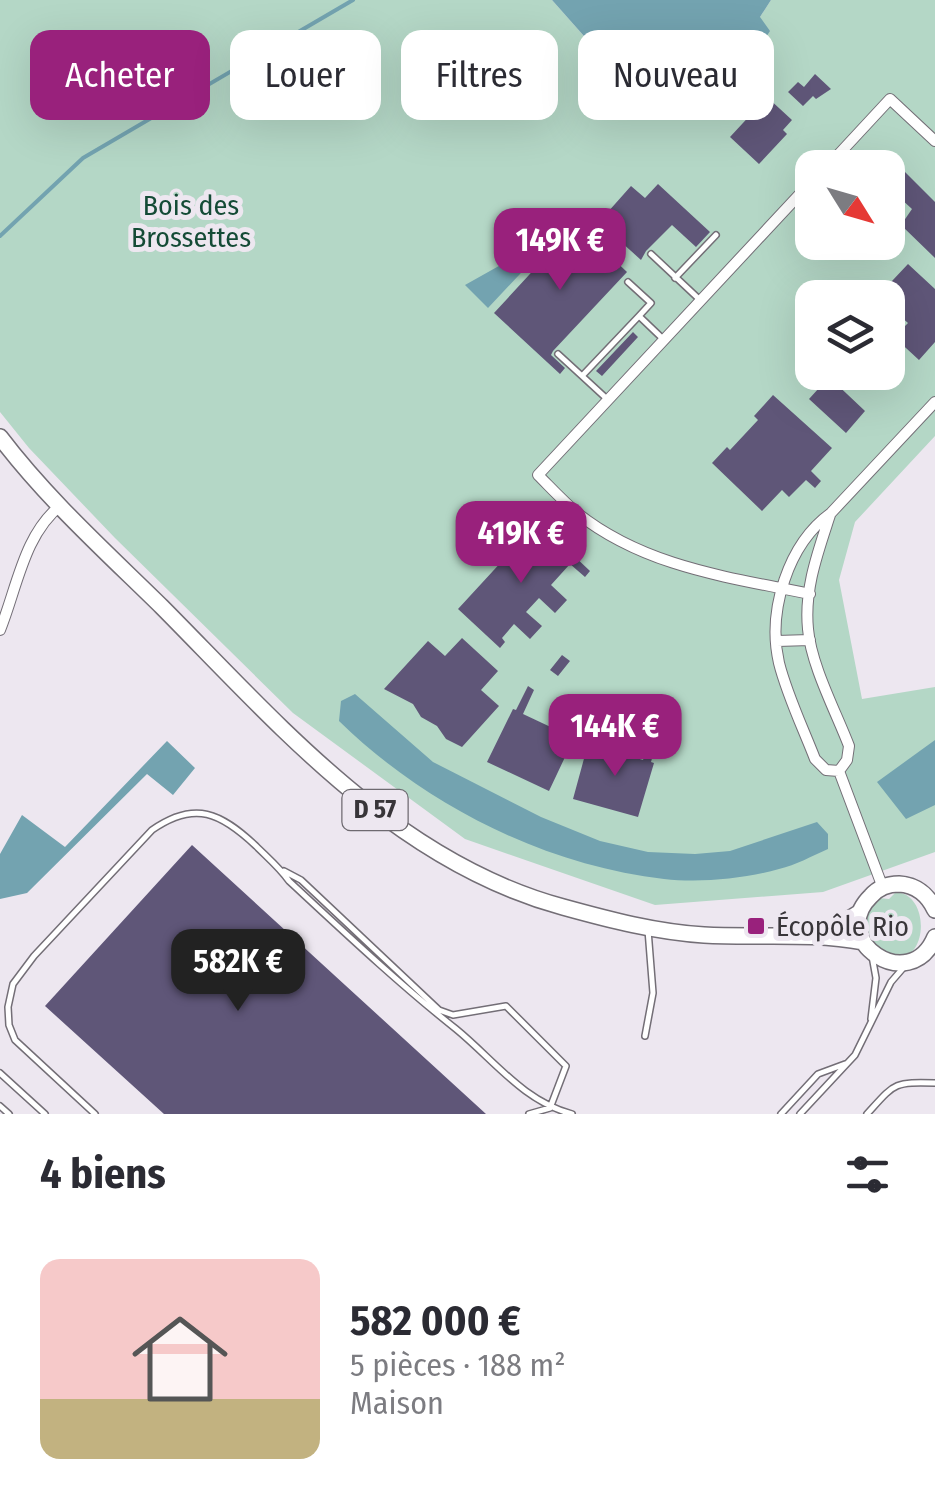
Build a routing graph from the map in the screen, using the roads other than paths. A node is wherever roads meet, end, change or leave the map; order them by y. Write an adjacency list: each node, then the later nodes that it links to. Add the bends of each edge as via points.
1 (935, 141): 2 (street, via 890,99)
2 (843, 150)
3 (795, 200): 8 (street)
4 (716, 235): 6 (lane)
5 (651, 254): 6 (lane)
6 (675, 278): 8 (lane)
7 (628, 282): 9 (lane, via 651,302)
8 (701, 301): 10 (street)
9 (638, 316): 10 (lane); 12 (lane)
10 (664, 340): 13 (street)
11 (558, 354): 12 (lane)
12 (582, 376): 13 (lane)
13 (608, 400): 18 (street, via 538,475 578,514 632,547 680,567)
14 (935, 402): 17 (street)
15 (0, 437): 16 (main road, D 57)
16 (61, 505): 20 (street, via 32,540); 28 (main road, D 57, via 367,805 490,879 557,906)
17 (831, 513): 18 (street, via 800,546); 19 (street)
18 (778, 587): 19 (street); 22 (street)
19 (810, 594): 21 (street)
20 (0, 630)
21 (810, 640): 22 (street); 23 (street, via 849,746)
22 (777, 641): 23 (street, via 815,760)
23 (838, 771): 25 (street)
24 (281, 870): 39 (lane, via 428,1009); 39 (lane, via 300,880 438,1010 452,1015 506,1006 566,1066); 42 (lane, via 232,824 201,813 173,816 152,830 24,969 8,1006 15,1040)
25 (883, 888): 26 (main road, via 902,884); 27 (main road)
26 (932, 901)
27 (860, 912): 29 (main road, D 57, via 830,928); 31 (main road)
28 (648, 928): 29 (main road, D 57); 34 (lane, via 653,993)
29 (784, 937): 31 (main road, D 57)
30 (935, 937): 32 (main road)
31 (867, 948): 32 (main road, via 896,964); 33 (lane, via 876,978)
32 (910, 962): 33 (lane, via 891,982)
33 (871, 1026): 35 (lane)
34 (646, 1036)
35 (848, 1063): 45 (lane, via 818,1074); 46 (lane)
36 (0, 1073): 41 (lane)
37 (935, 1082): 47 (lane, via 901,1082)
38 (0, 1106): 40 (lane)
39 (550, 1108): 43 (lane); 44 (lane)
40 (10, 1114)
41 (45, 1114)
42 (95, 1114)
43 (530, 1114)
44 (572, 1114)
45 (780, 1114)
46 (800, 1114)
47 (867, 1114)

